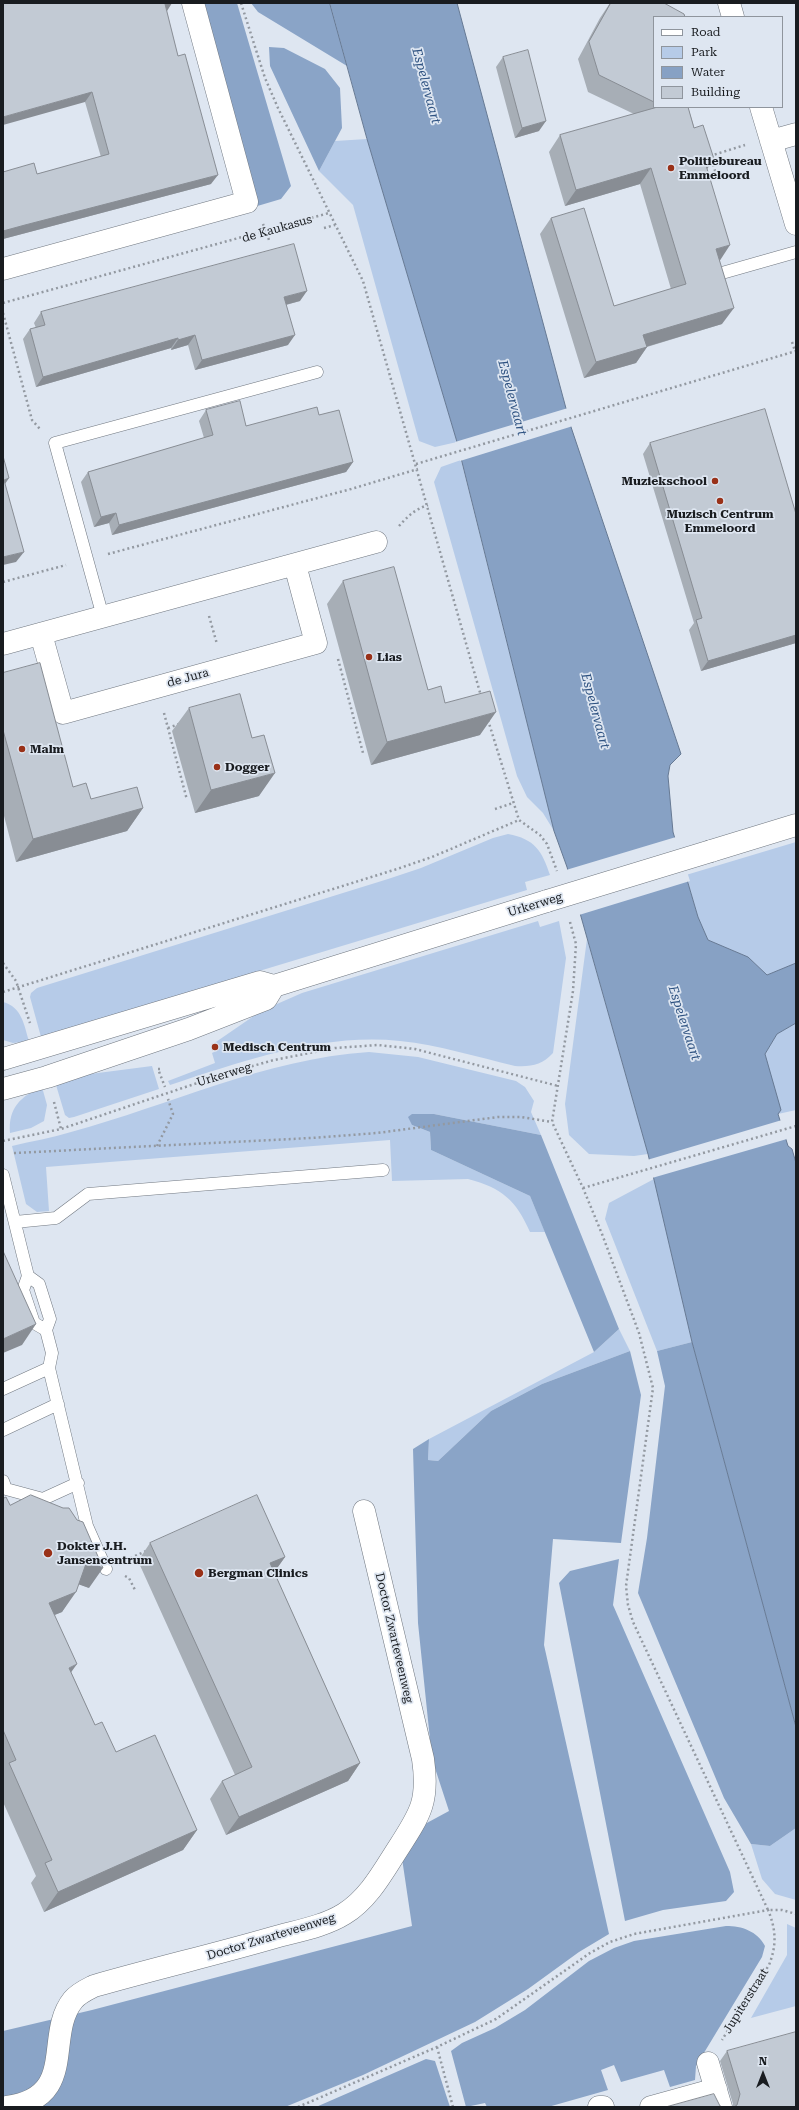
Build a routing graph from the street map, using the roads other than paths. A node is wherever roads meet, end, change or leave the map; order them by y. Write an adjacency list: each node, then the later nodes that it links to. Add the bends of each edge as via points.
1 (193, 3): 9 (street, via 247,202)
2 (729, 3): 3 (street)
3 (733, 16)
4 (761, 108): 6 (street)
5 (796, 134): 6 (street)
6 (761, 142): 7 (street)
7 (796, 224)
8 (796, 252): 10 (lane)
9 (3, 269)
10 (722, 273)
11 (317, 372): 14 (lane, via 55,443)
12 (376, 542): 13 (street)
13 (295, 565): 14 (street); 15 (street, de Jura, via 316,643 63,714)
14 (103, 617): 15 (street)
15 (41, 634): 16 (street)
16 (3, 644)
17 (796, 825): 18 (street, Urkerweg, bridge)
18 (274, 986): 19 (street, Urkerweg, via 260,982); 20 (street, via 266,999 188,1029 47,1078)
19 (3, 1059)
20 (3, 1089)
21 (383, 1170): 24 (lane, via 88,1194 56,1218)
22 (3, 1175): 23 (lane)
23 (7, 1207): 24 (lane)
24 (15, 1222): 25 (lane)
25 (28, 1276): 26 (lane, via 39,1284 50,1319); 26 (lane, via 23,1290 34,1323)
26 (46, 1330): 27 (lane, via 52,1353)
27 (49, 1368): 28 (lane); 29 (lane)
28 (3, 1389)
29 (58, 1404): 30 (lane); 32 (lane)
30 (3, 1430)
31 (3, 1482): 32 (lane, via 6,1489 43,1499)
32 (78, 1483): 34 (lane, via 87,1526)
33 (364, 1510): 37 (street, Doctor Zwarteveenweg, via 423,1759 425,1795 413,1825 376,1883 345,1914 267,1940 94,1986 78,1995 70,2004 64,2019 56,2066 47,2087 32,2100)
34 (106, 1569)
35 (708, 2063): 36 (street)
36 (718, 2098): 40 (street)
37 (7, 2107)
38 (599, 2107): 39 (street)
39 (603, 2107)
40 (651, 2107)

